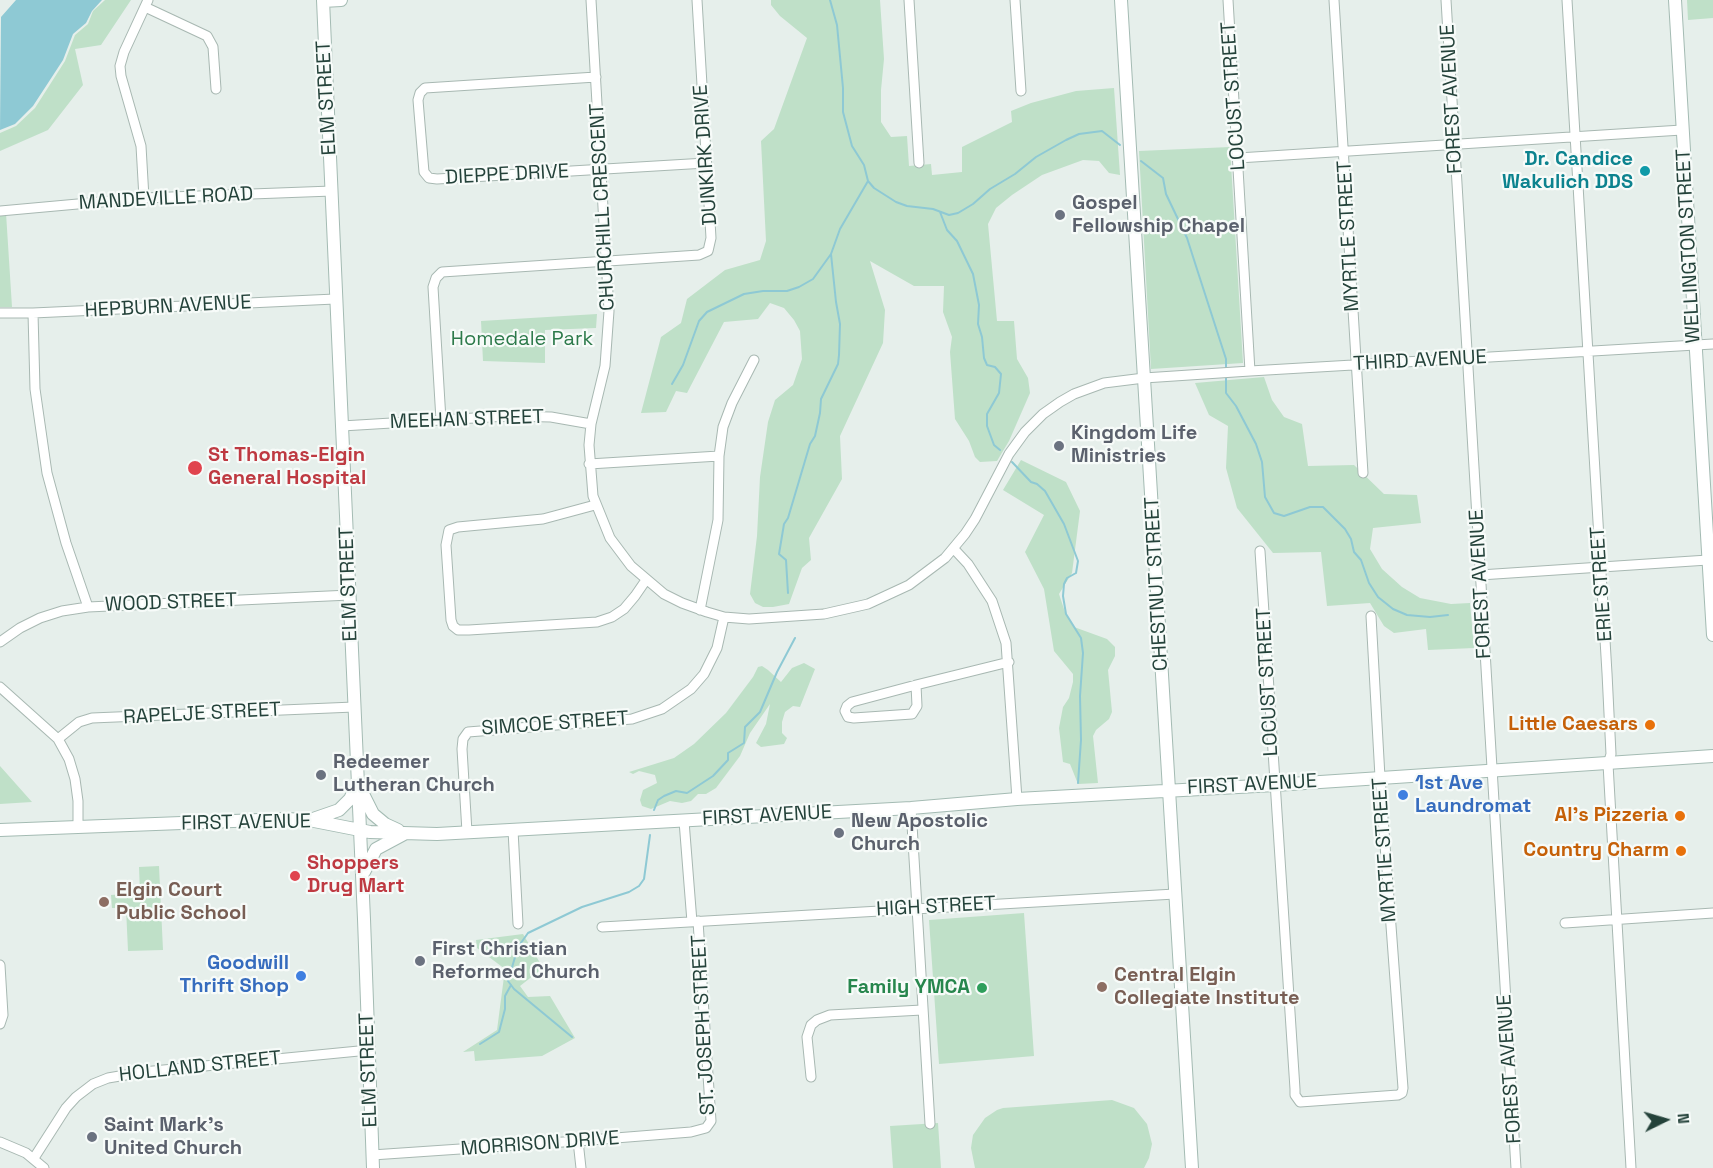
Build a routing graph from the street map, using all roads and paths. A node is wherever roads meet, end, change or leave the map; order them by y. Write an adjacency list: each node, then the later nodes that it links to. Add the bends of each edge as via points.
1 (341, 0): 12 (main road)
2 (591, 0): 14 (street, CHURCHILL CRESCENT)
3 (697, 0): 22 (street, DUNKIRK DRIVE)
4 (909, 0): 23 (street)
5 (1015, 0): 16 (street)
6 (1121, 0): 39 (main road, CHESTNUT STREET)
7 (1228, 0): 21 (street, LOCUST STREET)
8 (1334, 0): 20 (street, MYRTLE STREET)
9 (1446, 0): 19 (street, FOREST AVENUE)
10 (1567, 0): 18 (street, ERIE STREET)
11 (1675, 0): 17 (main road, WELLINGTON STREET)
12 (323, 1): 25 (main road, ELM STREET)
13 (147, 4): 15 (street, via 207,36 213,47); 26 (street, via 120,63 141,146)
14 (596, 77): 24 (street, CHURCHILL CRESCENT); 24 (street, DIEPPE DRIVE, via 429,87 420,92 418,103 423,168 432,179)
15 (216, 89)
16 (1021, 91)
17 (1682, 130): 18 (street); 33 (main road, WELLINGTON STREET)
18 (1575, 136): 19 (street); 34 (street, ERIE STREET)
19 (1455, 144): 20 (street); 35 (street, FOREST AVENUE)
20 (1343, 150): 21 (street); 37 (street, MYRTLE STREET)
21 (1238, 158): 38 (street, LOCUST STREET)
22 (706, 163): 24 (street, DIEPPE DRIVE); 28 (street, DUNKIRK DRIVE, via 711,238 708,251 699,255)
23 (919, 163)
24 (601, 169): 28 (street, CHURCHILL CRESCENT)
25 (332, 191): 26 (street, MANDEVILLE ROAD); 29 (main road, ELM STREET)
26 (144, 198): 27 (street, MANDEVILLE ROAD)
27 (0, 211)
28 (606, 261): 40 (street, DUNKIRK DRIVE, via 448,270 438,275 433,287); 41 (street, CHURCHILL CRESCENT, via 607,347)
29 (335, 299): 31 (street, HEPBURN AVENUE); 42 (main road, ELM STREET)
30 (0, 313): 31 (street, HEPBURN AVENUE)
31 (33, 313): 54 (street, via 35,389 45,464 63,535)
32 (1713, 344): 33 (street, THIRD AVENUE)
33 (1695, 345): 34 (street, THIRD AVENUE); 49 (main road, WELLINGTON STREET)
34 (1588, 351): 35 (street, THIRD AVENUE); 50 (street, ERIE STREET)
35 (1467, 358): 37 (street, THIRD AVENUE); 51 (street, FOREST AVENUE)
36 (754, 360): 43 (street, via 727,415)
37 (1356, 365): 38 (street, THIRD AVENUE); 45 (street, MYRTLE STREET)
38 (1250, 371): 39 (street, THIRD AVENUE)
39 (1144, 378): 47 (street, CHURCHILL CRESCENT, via 1089,388 1043,414 1016,442 975,519); 71 (main road, CHESTNUT STREET)
40 (441, 420): 41 (street, MEEHAN STREET, via 541,416); 42 (street, MEEHAN STREET)
41 (591, 424): 44 (street, CHURCHILL CRESCENT)
42 (342, 426): 53 (main road, ELM STREET)
43 (719, 456): 44 (street); 55 (street, via 718,520)
44 (589, 464): 46 (street, CHURCHILL CRESCENT)
45 (1363, 473)
46 (596, 505): 52 (street, CHURCHILL CRESCENT, via 617,549); 52 (street, via 543,519 449,530 446,545 453,626 469,630 597,622 624,609)
47 (954, 549): 57 (street, CHURCHILL CRESCENT, via 909,585 860,607 824,614); 60 (street, via 992,601)
48 (1260, 551): 70 (street, LOCUST STREET)
49 (1708, 560): 50 (street); 58 (main road, WELLINGTON STREET)
50 (1601, 566): 51 (street); 66 (street, ERIE STREET, via 1611,754)
51 (1480, 575): 67 (street, FOREST AVENUE)
52 (646, 580): 55 (street, CHURCHILL CRESCENT)
53 (350, 595): 54 (street, WOOD STREET); 63 (main road, ELM STREET)
54 (88, 607): 59 (street, WOOD STREET, via 40,618)
55 (700, 610): 57 (street, CHURCHILL CRESCENT)
56 (1371, 616): 68 (street, MYRTIE STREET)
57 (724, 617): 80 (street, SIMCOE STREET, via 717,648 704,674 691,689 662,709 632,719 468,732 462,749)
58 (1713, 635)
59 (0, 642)
60 (1009, 662): 61 (street); 72 (street)
61 (916, 685): 61 (street, via 852,702 845,711 854,718 912,714 917,706)
62 (0, 687): 64 (street)
63 (354, 706): 64 (street, RAPELJE STREET, via 92,718 69,728); 69 (main road, ELM STREET)
64 (58, 739): 76 (street, via 75,779)
65 (1713, 756): 66 (main road, FIRST AVENUE)
66 (1608, 764): 67 (main road, FIRST AVENUE); 86 (street, ERIE STREET)
67 (1492, 771): 68 (main road, FIRST AVENUE); 107 (street, FOREST AVENUE)
68 (1380, 777): 70 (main road, FIRST AVENUE); 96 (street, MYRTIE STREET, via 1402,1093)
69 (357, 781): 74 (main road, via 351,798 339,810); 78 (main road, ELM STREET); 81 (main road, via 374,815)
70 (1275, 785): 71 (main road, FIRST AVENUE); 96 (street, LOCUST STREET)
71 (1169, 790): 72 (main road, FIRST AVENUE); 83 (main road, CHESTNUT STREET)
72 (1017, 799): 73 (main road, FIRST AVENUE)
73 (910, 808): 75 (main road, FIRST AVENUE); 84 (street)
74 (309, 820): 76 (main road, FIRST AVENUE); 78 (main road, FIRST AVENUE)
75 (684, 821): 79 (main road, FIRST AVENUE); 87 (street, ST. JOSEPH STREET)
76 (78, 826): 77 (main road, FIRST AVENUE)
77 (0, 830)
78 (360, 830): 81 (main road, FIRST AVENUE); 82 (main road, ELM STREET)
79 (513, 830): 80 (main road, FIRST AVENUE); 89 (street)
80 (467, 832): 81 (main road, FIRST AVENUE)
81 (405, 833): 82 (main road, via 375,850)
82 (362, 879): 94 (main road, ELM STREET)
83 (1175, 894): 84 (street, HIGH STREET); 106 (main road, CHESTNUT STREET)
84 (917, 908): 87 (street, HIGH STREET); 92 (street)
85 (1713, 913): 86 (street)
86 (1617, 919): 88 (street); 108 (street, ERIE STREET)
87 (695, 922): 90 (street, HIGH STREET); 98 (street, ST. JOSEPH STREET, via 711,1121)
88 (1565, 923)
89 (518, 924)
90 (602, 927)
91 (0, 965): 93 (street)
92 (922, 1010): 95 (street, via 817,1020 807,1037); 97 (street)
93 (0, 1024)
94 (369, 1050): 101 (main road, ELM STREET); 102 (street, HOLLAND STREET, via 108,1078 76,1097)
95 (811, 1077)
96 (1298, 1100)
97 (930, 1124)
98 (706, 1128): 99 (street, MORRISON DRIVE)
99 (578, 1141): 101 (street, MORRISON DRIVE); 105 (street)
100 (0, 1142): 102 (street)
101 (372, 1155): 104 (main road, ELM STREET)
102 (34, 1158): 103 (street)
103 (44, 1168)
104 (372, 1168)
105 (581, 1168)
106 (1191, 1168)
107 (1516, 1168)
108 (1631, 1168)

